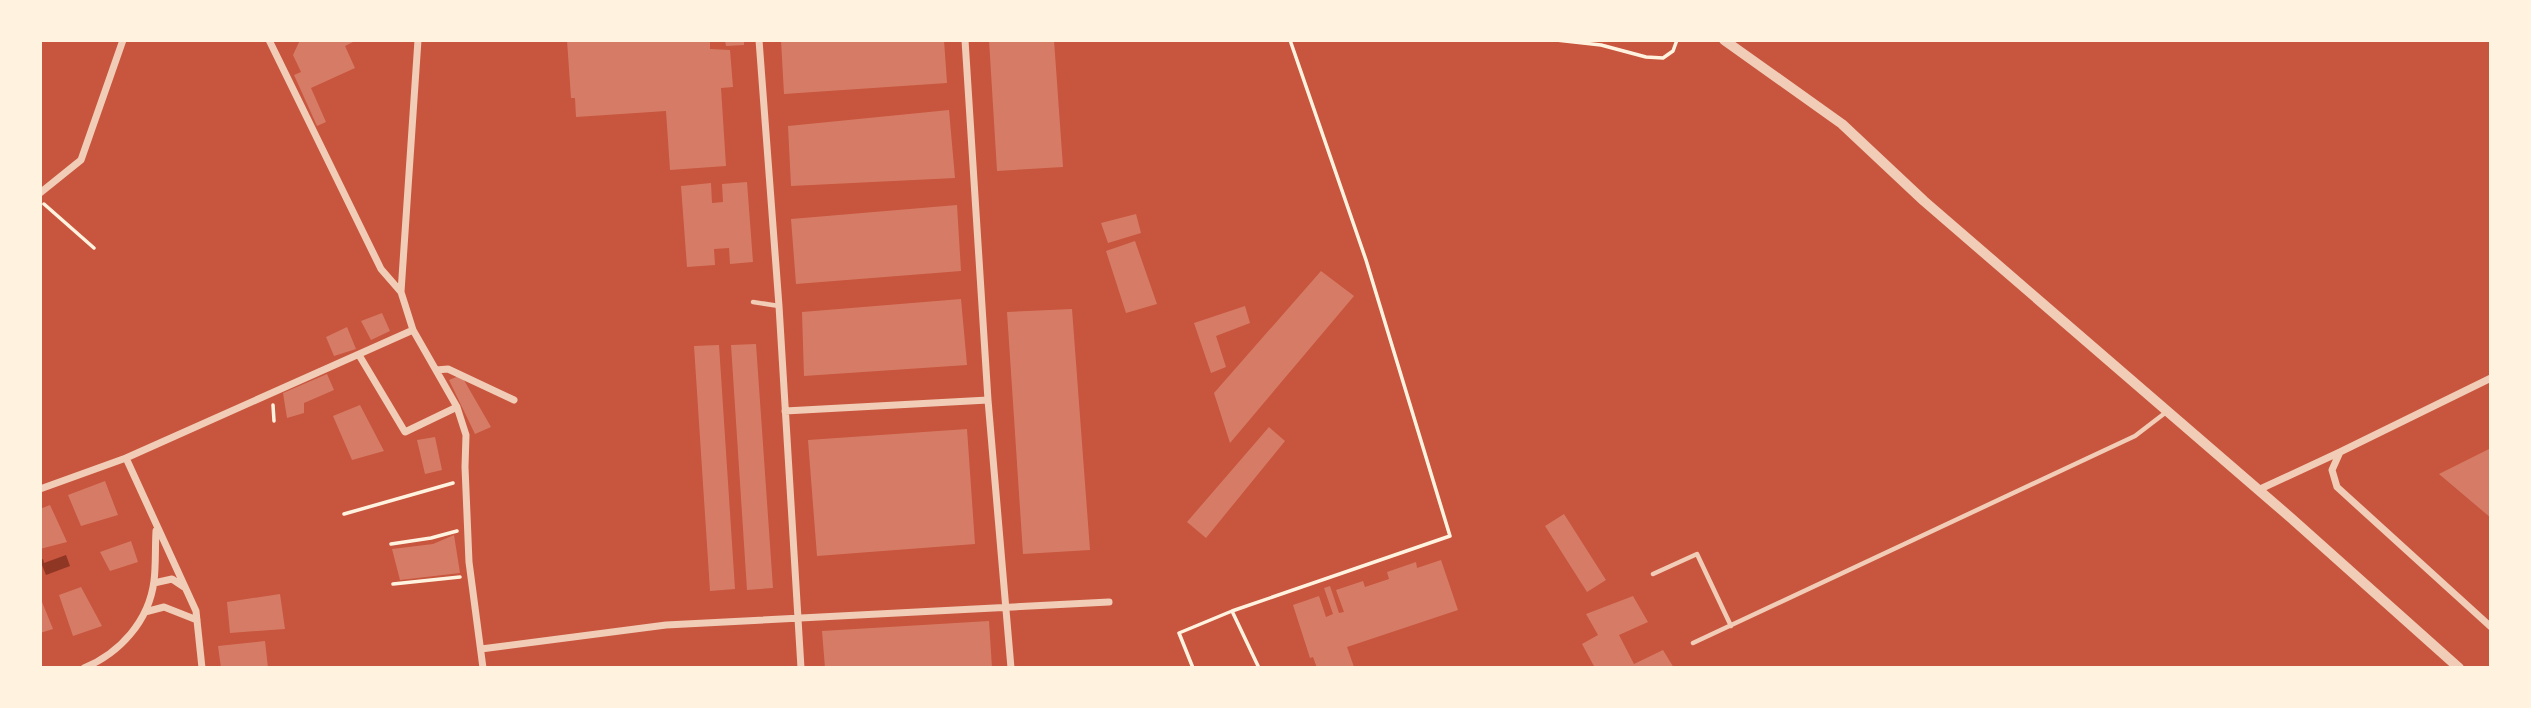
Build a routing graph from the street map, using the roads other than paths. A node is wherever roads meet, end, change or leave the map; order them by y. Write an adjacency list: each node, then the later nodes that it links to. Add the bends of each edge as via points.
1 (123, 40): 7 (street, via 81,160)
2 (269, 40): 8 (street, via 381,269)
3 (418, 40): 8 (street)
4 (759, 40): 10 (street)
5 (965, 40): 16 (street)
6 (1724, 40): 19 (street, via 1842,124)
7 (40, 193)
8 (401, 292): 11 (street)
9 (753, 302): 10 (lane)
10 (779, 306): 18 (street)
11 (413, 330): 12 (street); 13 (street)
12 (359, 355): 17 (street, via 405,432); 21 (street)
13 (436, 370): 15 (street, via 448,369); 17 (street)
14 (2491, 378): 20 (street)
15 (514, 400)
16 (988, 400): 18 (street); 29 (street)
17 (457, 407): 36 (street, via 466,435 467,528)
18 (785, 411): 31 (street)
19 (2166, 412): 23 (street); 33 (lane, via 2135,436)
20 (2340, 452): 23 (street); 34 (street, via 2332,470 2337,486)
21 (126, 458): 22 (street); 24 (street)
22 (40, 489)
23 (2258, 490): 42 (street)
24 (156, 527): 26 (street); 27 (street)
25 (1653, 574): 33 (lane, via 1697,554)
26 (154, 583): 27 (street, via 172,579); 30 (street)
27 (185, 587): 32 (street)
28 (1109, 602): 29 (street)
29 (1007, 607): 31 (street); 41 (street)
30 (145, 612): 32 (street, via 164,607); 37 (street, via 119,648)
31 (798, 618): 36 (street, via 666,625); 40 (street)
32 (197, 620): 38 (street)
33 (1731, 626): 35 (lane)
34 (2491, 627)
35 (1693, 643)
36 (481, 649): 39 (street)
37 (84, 668)
38 (202, 668)
39 (483, 668)
40 (801, 668)
41 (1011, 668)
42 (2459, 668)

